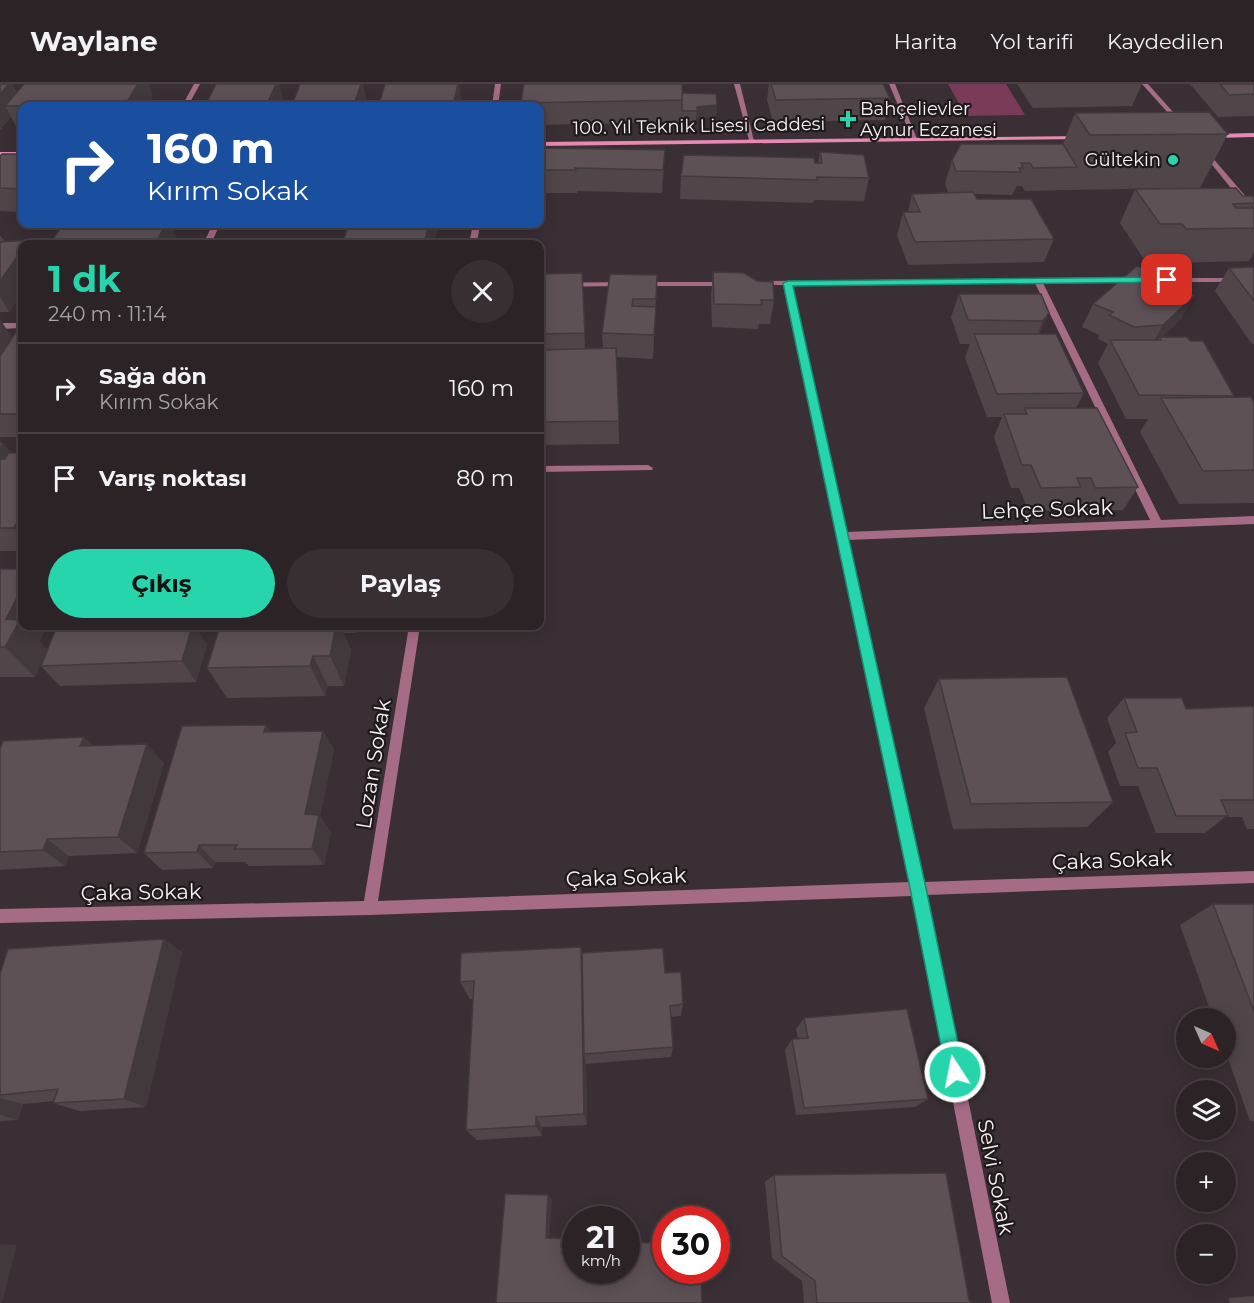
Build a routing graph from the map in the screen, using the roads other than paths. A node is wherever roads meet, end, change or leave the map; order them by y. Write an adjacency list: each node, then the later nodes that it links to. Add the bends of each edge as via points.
1 (197, 84): 6 (street)
2 (498, 84): 7 (street)
3 (737, 84): 13 (street)
4 (892, 84): 12 (street)
5 (1145, 84): 8 (street)
6 (187, 102)
7 (496, 102)
8 (1187, 131)
9 (1254, 135): 10 (main road)
10 (1202, 136)
11 (1088, 137): 12 (main road, 100. Yıl Teknik Lisesi Caddesi)
12 (915, 138): 13 (main road, 100. Yıl Teknik Lisesi Caddesi)
13 (752, 140): 14 (main road, 100. Yıl Teknik Lisesi Caddesi)
14 (544, 144)
15 (1198, 145): 18 (street)
16 (0, 154): 17 (main road)
17 (18, 154)
18 (1254, 211)
19 (1254, 279): 20 (street)
20 (1038, 281): 21 (street); 30 (street)
21 (788, 283): 23 (street); 31 (street, Selvi Sokak)
22 (740, 284): 24 (street)
23 (752, 284)
24 (544, 285)
25 (0, 326): 26 (street)
26 (18, 326)
27 (648, 468): 28 (street)
28 (544, 469)
29 (1254, 520): 30 (street, Lehçe Sokak)
30 (1158, 525): 31 (street, Lehçe Sokak)
31 (842, 536): 34 (street, Selvi Sokak)
32 (413, 630): 35 (street, Lozan Sokak)
33 (1254, 877): 34 (street, Çaka Sokak)
34 (918, 888): 35 (street, Çaka Sokak); 37 (street, Selvi Sokak)
35 (370, 908): 36 (street, Çaka Sokak)
36 (0, 916)
37 (1001, 1303)

